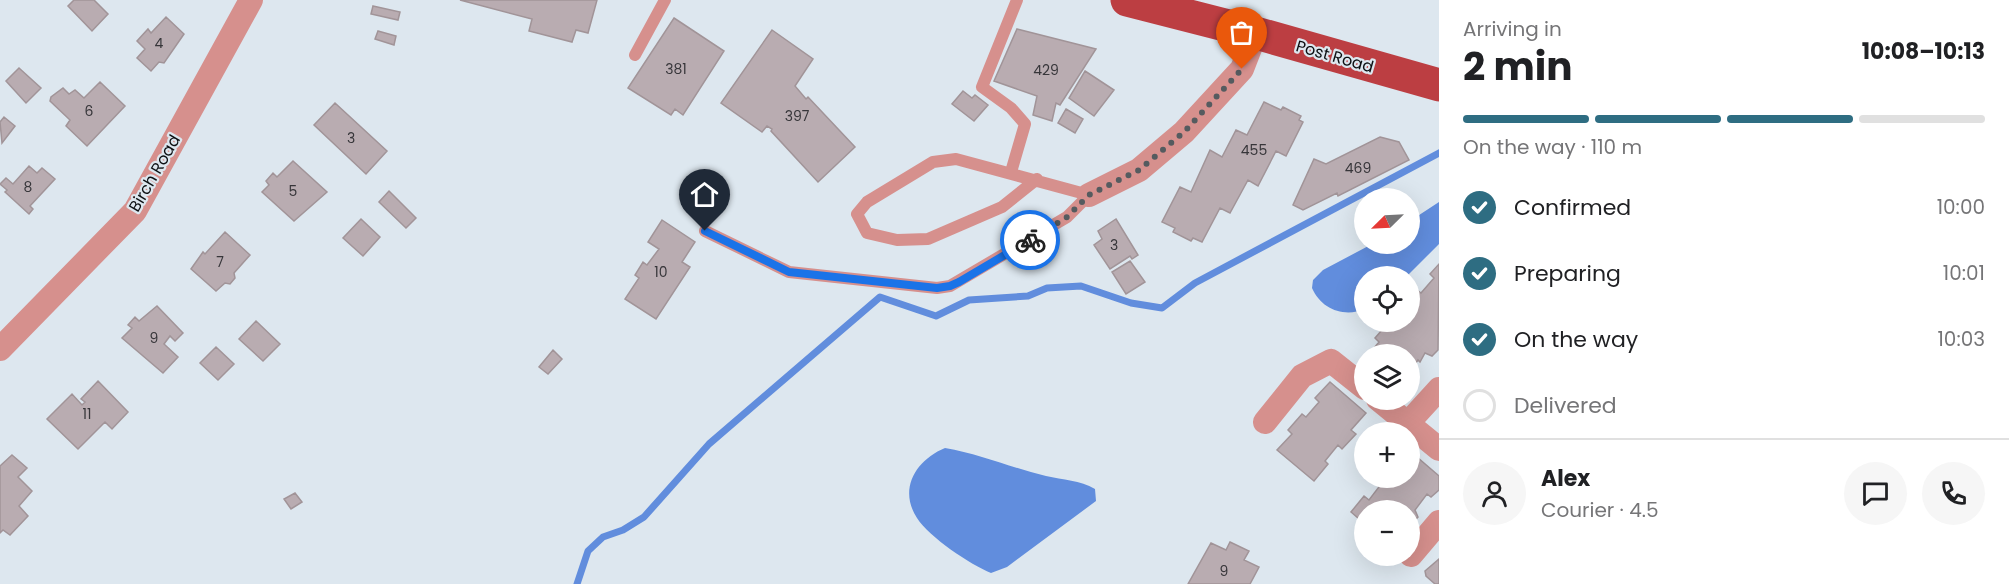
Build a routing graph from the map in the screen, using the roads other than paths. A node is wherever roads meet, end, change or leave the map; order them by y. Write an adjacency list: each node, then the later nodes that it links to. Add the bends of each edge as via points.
1 (251, 0): 13 (street, Birch Road, via 135,211)
2 (665, 0): 7 (lane)
3 (1017, 0): 9 (lane, via 982,87 1025,124)
4 (1127, 0): 5 (main road, Post Road)
5 (1168, 5): 6 (main road, Post Road)
6 (1256, 33): 8 (main road, Post Road); 11 (street, via 1242,69 1184,132 1139,170)
7 (635, 55)
8 (1439, 85)
9 (1011, 172): 10 (lane); 10 (lane, via 956,159 933,162 867,202 857,214 867,233 897,240 928,239 1002,207)
10 (1037, 179): 11 (lane)
11 (1089, 195): 12 (lane, via 1067,217 950,286 937,288 789,272)
12 (705, 231)
13 (0, 349)
14 (1354, 379): 17 (street, via 1331,361 1302,376)
15 (1439, 389): 19 (street)
16 (1392, 410): 18 (street)
17 (1265, 422)
18 (1407, 422)
19 (1409, 422)
20 (1420, 433): 21 (street)
21 (1439, 449)
22 (1439, 522): 23 (street)
23 (1420, 544)

